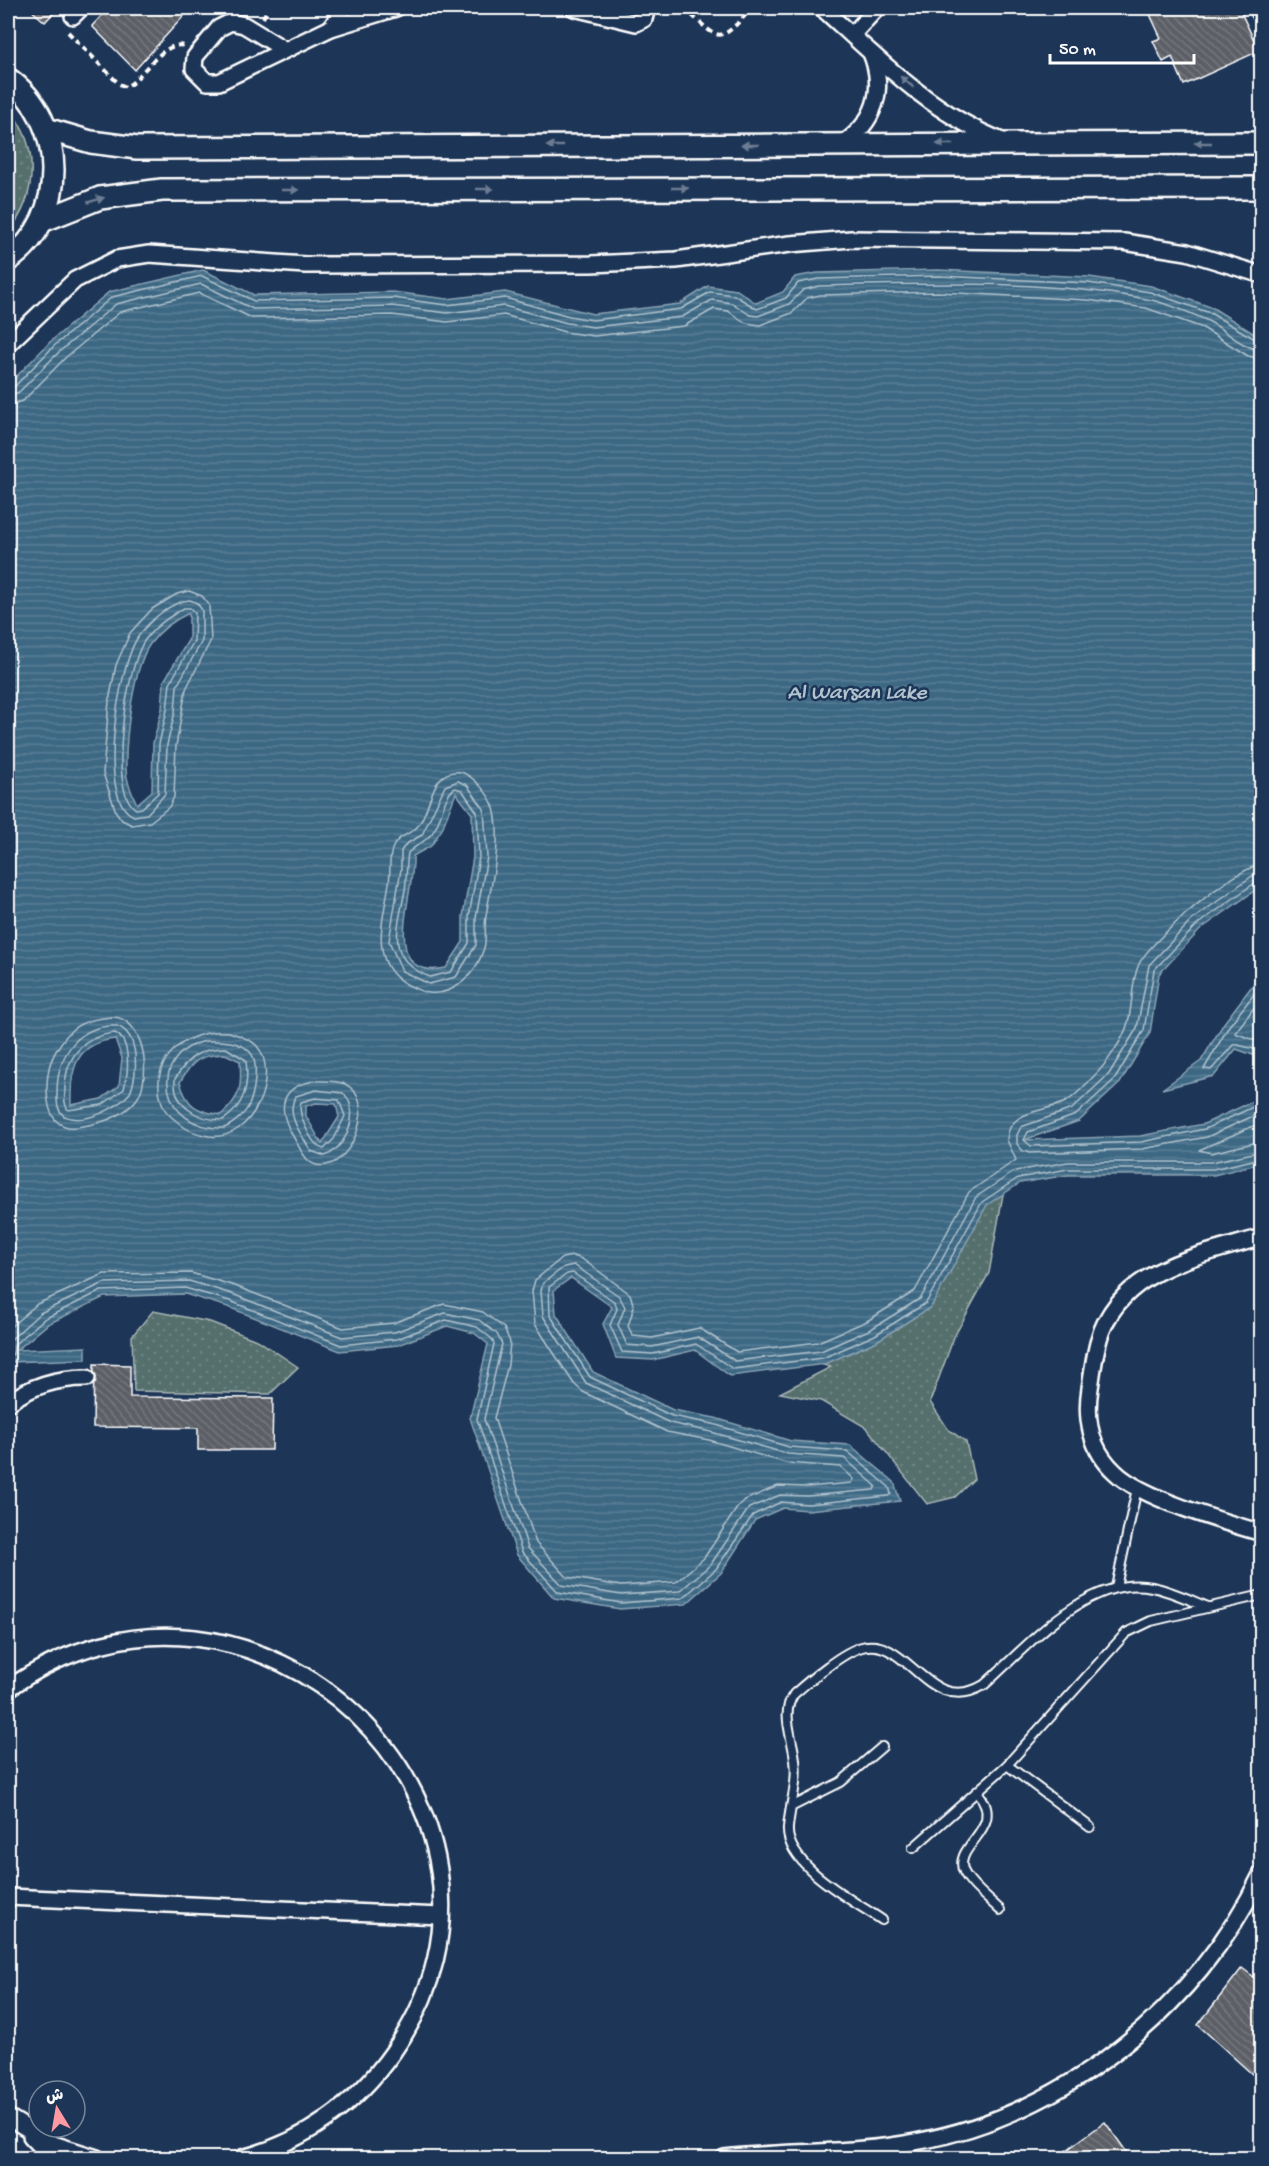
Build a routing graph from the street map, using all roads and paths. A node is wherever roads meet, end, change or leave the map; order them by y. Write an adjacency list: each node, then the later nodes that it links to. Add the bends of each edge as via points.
1 (343, 8): 10 (street)
2 (396, 8): 10 (street)
3 (574, 8): 4 (street, via 631,23 644,19)
4 (647, 8)
5 (684, 8): 6 (path, via 713,34 721,36 729,33)
6 (752, 8)
7 (822, 8): 11 (street)
8 (877, 8): 11 (street)
9 (77, 12): 14 (path, via 66,25 67,32 122,86 129,86 173,45 182,45)
10 (331, 28): 12 (street)
11 (852, 35): 13 (street)
12 (285, 50): 14 (street, via 231,22 219,28); 14 (street, via 213,83 197,75)
13 (871, 52): 18 (street, one-way to 13, via 948,114); 19 (street, via 878,78 875,105 862,128)
14 (195, 57)
15 (8, 79): 16 (street, via 27,96)
16 (46, 129): 19 (street, one-way to 16, via 137,148 91,142); 21 (street, via 53,175)
17 (1262, 143): 18 (street, one-way to 18)
18 (1011, 144): 19 (street, one-way to 19)
19 (841, 145)
20 (1262, 188): 21 (street, one-way to 20, via 100,198 162,190)
21 (42, 221): 22 (street)
22 (8, 260)
23 (1262, 274): 24 (street, via 1187,252 1124,242 851,239 676,260 591,264 305,265 149,254 117,259 81,275)
24 (8, 344)
25 (1262, 1237): 28 (street, via 1159,1270 1131,1289 1102,1330 1089,1400 1090,1426 1106,1462)
26 (87, 1378): 27 (street, via 51,1381)
27 (8, 1403)
28 (1137, 1488): 29 (street); 30 (lane)
29 (1262, 1533)
30 (1116, 1587): 32 (lane, via 1150,1587); 37 (lane, via 1078,1604 984,1685 969,1692 952,1693 937,1687 885,1649 868,1646 852,1650 789,1700 786,1714 796,1764)
31 (1262, 1595): 32 (lane)
32 (1208, 1607): 35 (lane, via 1151,1621 1126,1633)
33 (8, 1689): 43 (street, via 77,1653 145,1638 225,1642 285,1663 344,1703 394,1760 416,1799 430,1836)
34 (882, 1747): 37 (lane, via 842,1782)
35 (1007, 1765): 36 (lane); 38 (lane)
36 (977, 1792): 39 (lane); 42 (lane, via 985,1802 987,1815 963,1867)
37 (793, 1806): 44 (lane, via 789,1839 799,1860)
38 (1090, 1827)
39 (913, 1848)
40 (1262, 1873): 52 (street, via 1216,1950 1172,2003 1090,2069 1033,2103 975,2127 914,2142)
41 (8, 1897): 43 (street)
42 (1000, 1910)
43 (441, 1916): 47 (street, via 429,1982 400,2043 350,2101)
44 (882, 1920)
45 (8, 2117): 46 (street)
46 (26, 2130): 48 (street); 49 (street, via 53,2144)
47 (303, 2134): 50 (street); 51 (street)
48 (52, 2158)
49 (97, 2158)
50 (242, 2158)
51 (278, 2158)
52 (724, 2158)

